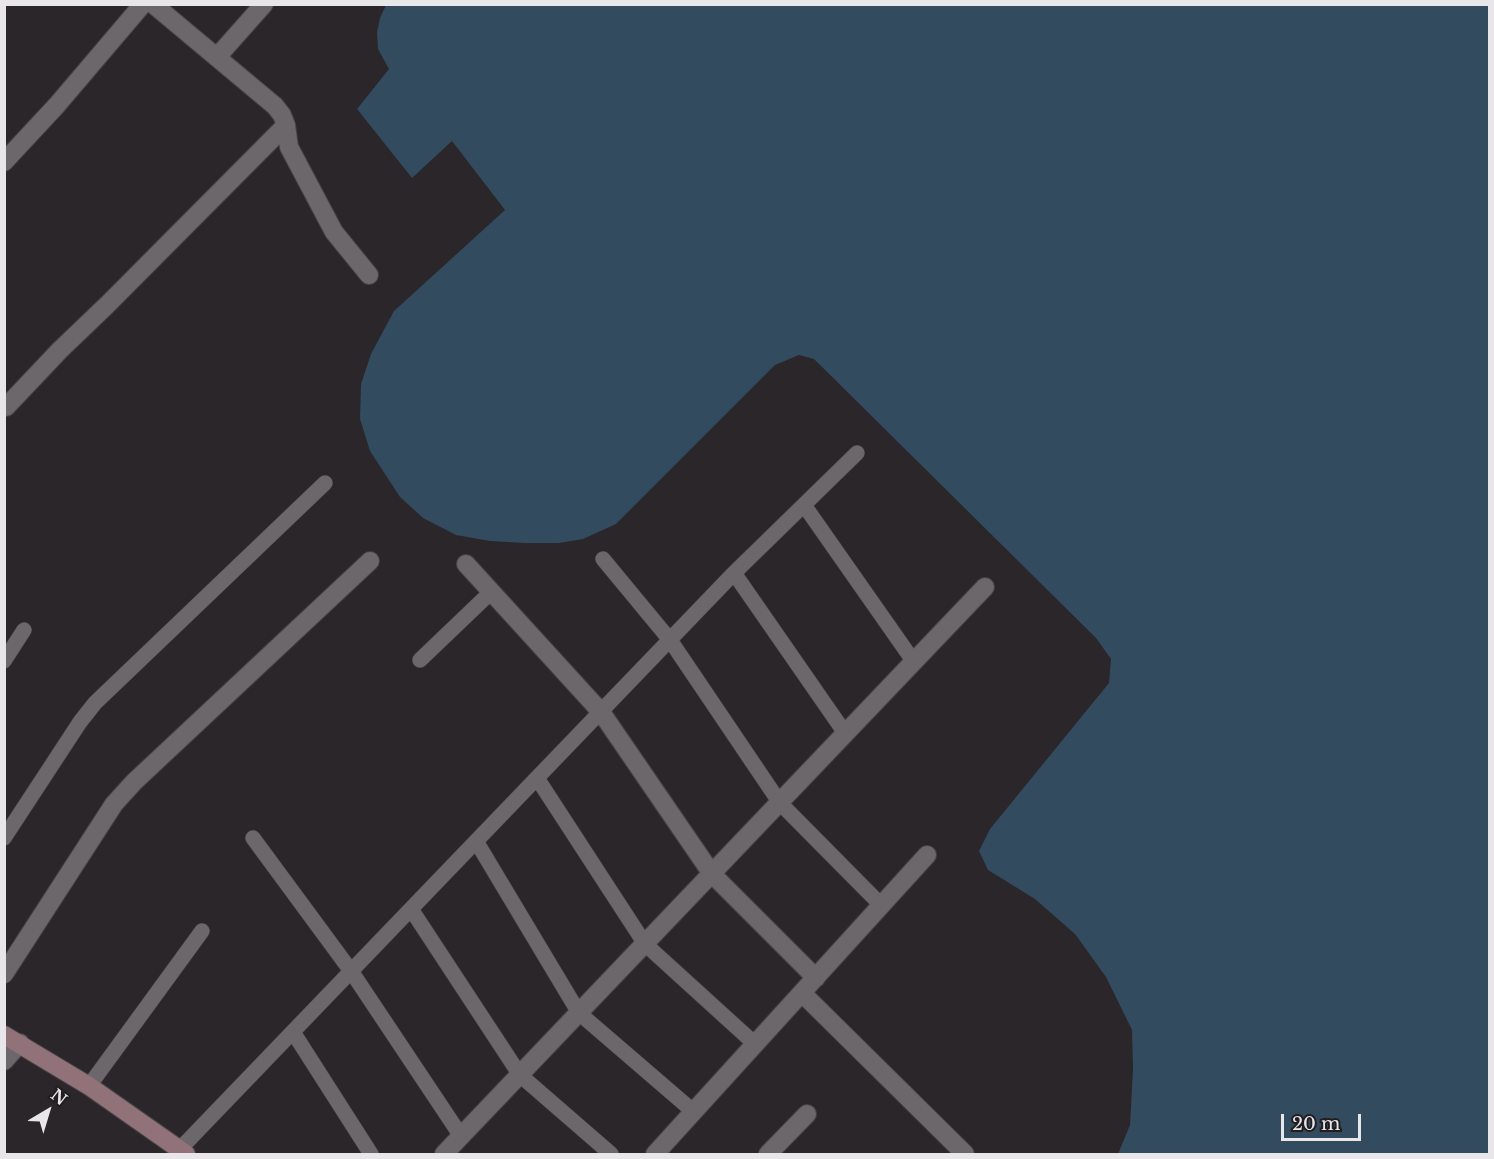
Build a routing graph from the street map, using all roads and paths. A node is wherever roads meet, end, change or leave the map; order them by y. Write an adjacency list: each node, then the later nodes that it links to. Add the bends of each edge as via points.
1 (143, 4): 6 (street)
2 (153, 4): 4 (street)
3 (264, 4): 4 (street)
4 (217, 57): 5 (street, via 275,106)
5 (286, 125): 7 (street, via 289,147 334,232); 8 (street)
6 (4, 162)
7 (369, 275)
8 (6, 407)
9 (857, 453): 11 (lane)
10 (325, 483): 27 (lane, via 95,703)
11 (804, 505): 15 (lane); 22 (lane)
12 (603, 559): 19 (lane)
13 (370, 561): 37 (street, via 114,804)
14 (465, 564): 17 (street)
15 (734, 573): 19 (lane); 24 (lane)
16 (985, 587): 22 (street)
17 (490, 593): 20 (lane); 23 (street)
18 (24, 630): 21 (lane)
19 (670, 640): 23 (lane); 26 (lane)
20 (420, 660)
21 (4, 661)
22 (914, 662): 24 (street)
23 (601, 712): 25 (lane); 31 (street)
24 (846, 733): 26 (street)
25 (537, 778): 29 (lane); 35 (lane)
26 (780, 803): 31 (street); 32 (lane)
27 (4, 838)
28 (253, 838): 36 (lane)
29 (476, 842): 33 (lane); 40 (lane)
30 (927, 855): 32 (street)
31 (712, 874): 35 (street); 38 (street)
32 (881, 905): 38 (street)
33 (411, 909): 36 (lane); 45 (lane)
34 (202, 931): 46 (lane)
35 (645, 944): 40 (street); 43 (lane)
36 (351, 971): 41 (lane); 49 (lane)
37 (4, 974)
38 (816, 978): 39 (street)
39 (802, 993): 43 (street); 56 (street)
40 (579, 1013): 45 (street); 47 (lane)
41 (293, 1032): 50 (lane); 51 (lane)
42 (12, 1039): 44 (street); 46 (street)
43 (755, 1044): 47 (street)
44 (4, 1061)
45 (520, 1075): 49 (street); 53 (lane)
46 (89, 1086): 50 (street)
47 (694, 1112): 54 (street)
48 (807, 1114): 55 (street)
49 (461, 1136): 52 (street)
50 (180, 1153)
51 (371, 1155)
52 (444, 1155)
53 (611, 1155)
54 (655, 1155)
55 (768, 1155)
56 (965, 1155)

